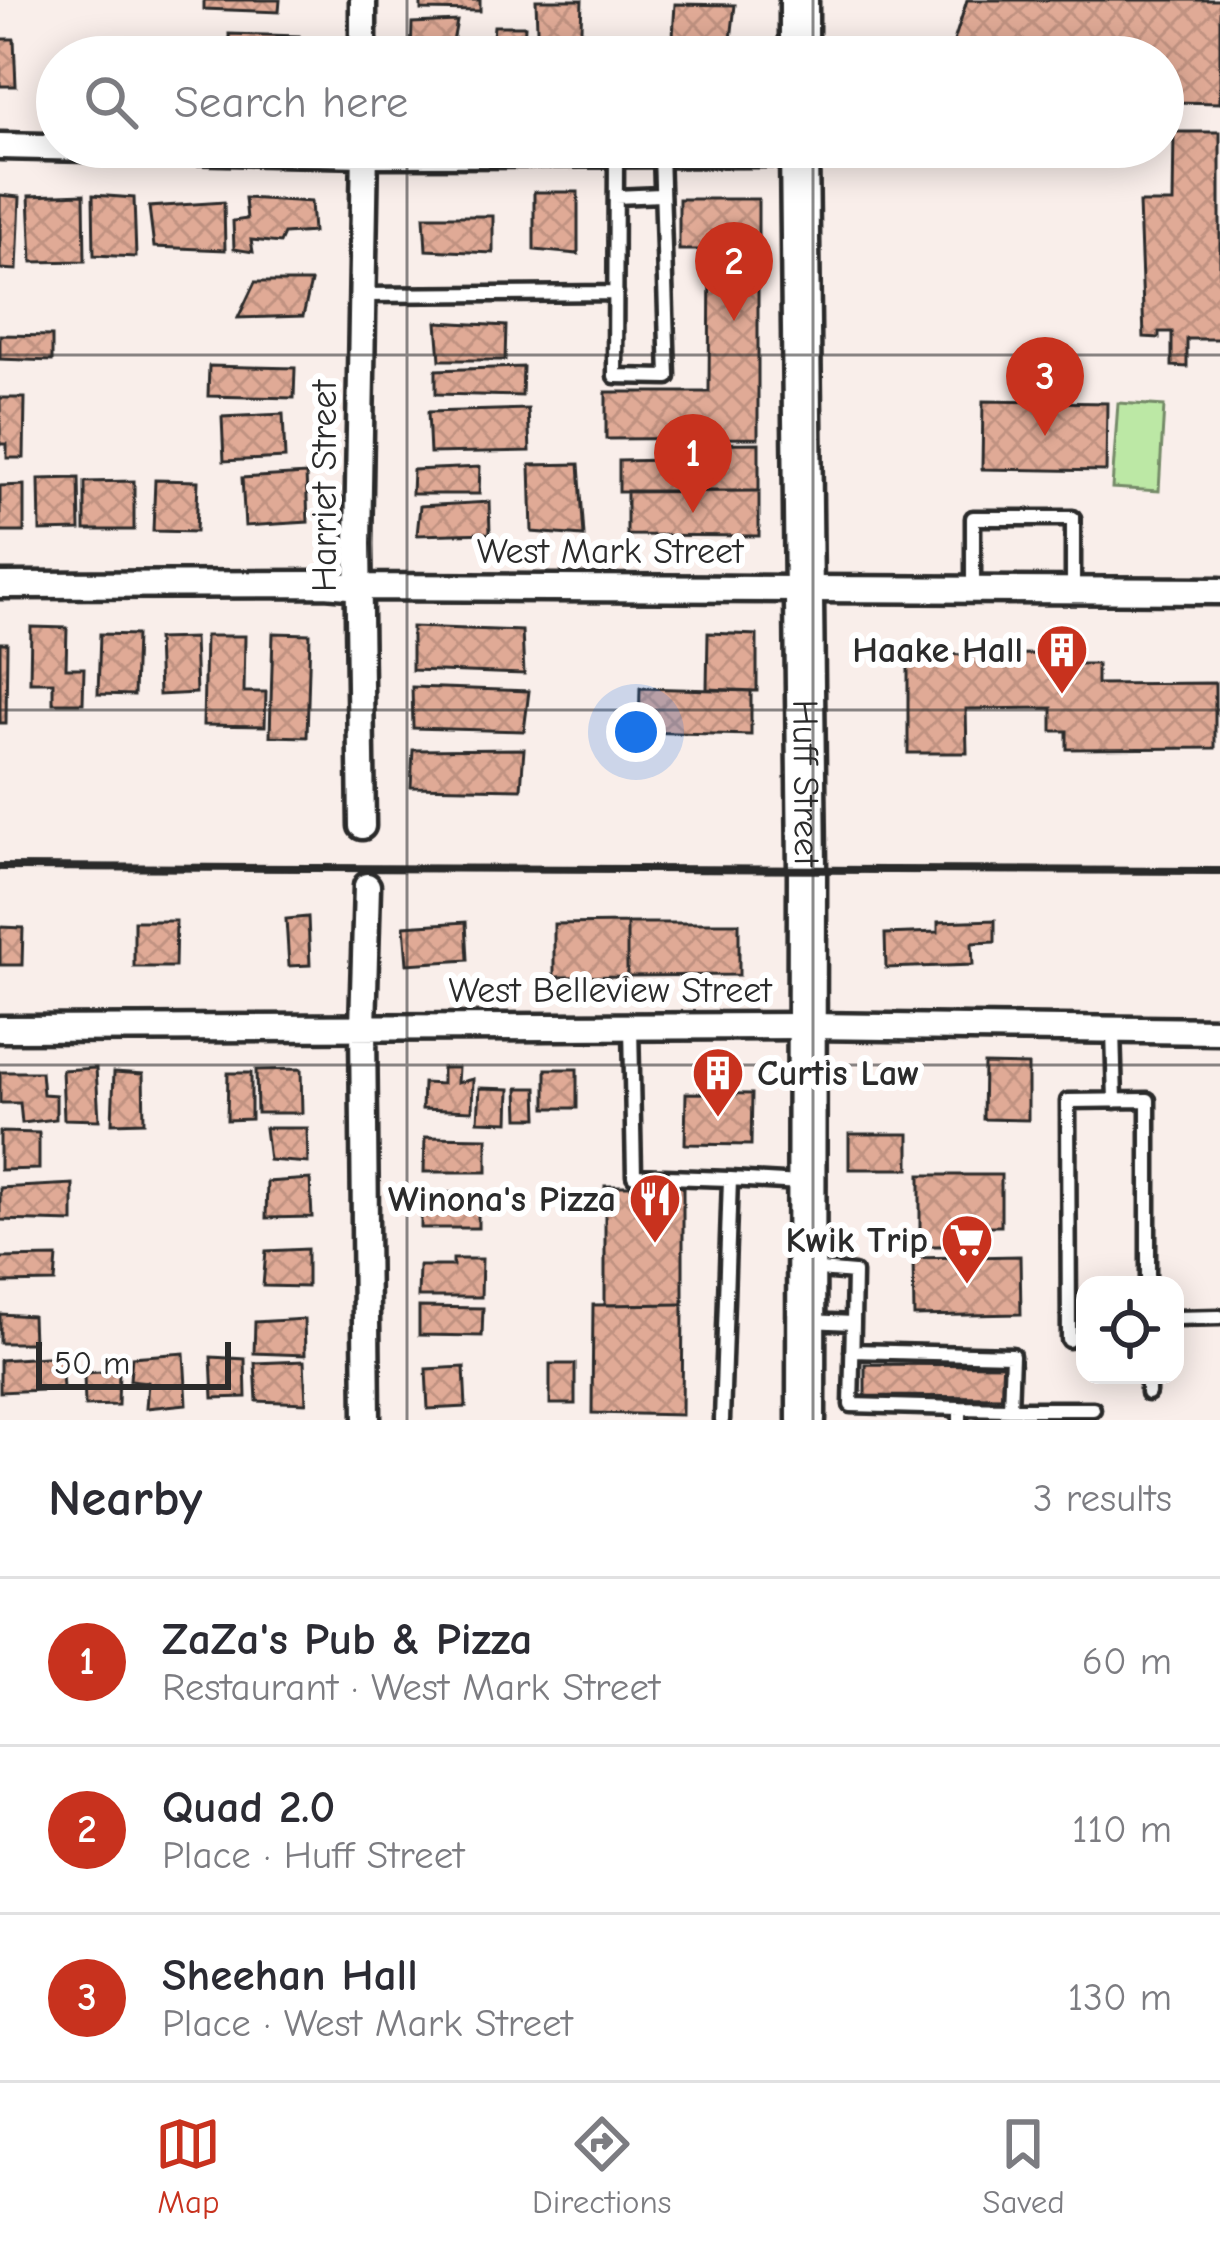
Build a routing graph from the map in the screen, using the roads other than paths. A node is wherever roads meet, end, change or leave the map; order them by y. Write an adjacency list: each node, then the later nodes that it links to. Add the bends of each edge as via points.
1 (363, 0): 3 (street)
2 (800, 0): 4 (main road)
3 (363, 36)
4 (799, 36)
5 (0, 146): 6 (street)
6 (36, 146)
7 (365, 168): 14 (street, Harriet Street)
8 (616, 168): 12 (lane)
9 (661, 168): 11 (lane)
10 (799, 168): 17 (main road, Huff Street)
11 (661, 195): 12 (lane); 13 (lane, via 668,377 615,376)
12 (616, 197): 13 (lane)
13 (616, 293): 14 (lane)
14 (362, 295): 16 (street, Harriet Street)
15 (0, 585): 16 (street, West Mark Street)
16 (360, 586): 17 (street, West Mark Street); 21 (street, Harriet Street)
17 (803, 587): 18 (street, West Mark Street); 24 (main road, Huff Street)
18 (973, 589): 19 (street, West Mark Street); 19 (lane, via 973,518 1072,518)
19 (1072, 590): 20 (street, West Mark Street)
20 (1220, 591)
21 (362, 826)
22 (367, 886): 25 (street)
23 (631, 1026): 24 (street, West Belleview Street); 25 (street, West Belleview Street); 30 (lane, via 634,1176)
24 (807, 1026): 27 (street, West Belleview Street); 31 (main road, Huff Street)
25 (362, 1027): 26 (street, West Belleview Street); 45 (street)
26 (0, 1029)
27 (1113, 1030): 28 (street, West Belleview Street); 29 (lane)
28 (1220, 1031)
29 (1114, 1101): 33 (lane, via 1148,1100); 38 (lane, via 1068,1101)
30 (730, 1180): 31 (lane); 46 (lane)
31 (806, 1184): 32 (main road, Huff Street)
32 (806, 1268): 36 (main road, Huff Street); 37 (lane, via 854,1273)
33 (1148, 1276)
34 (1220, 1317): 35 (lane)
35 (1184, 1318)
36 (806, 1321): 37 (lane); 47 (main road, Huff Street)
37 (854, 1323): 39 (lane)
38 (1069, 1340)
39 (852, 1351): 42 (lane, via 851,1405); 43 (lane, via 928,1359 1012,1354)
40 (1148, 1384): 41 (lane)
41 (1148, 1393)
42 (964, 1408): 43 (lane)
43 (1010, 1409): 44 (lane)
44 (1093, 1409)
45 (367, 1420)
46 (722, 1420)
47 (806, 1420)

